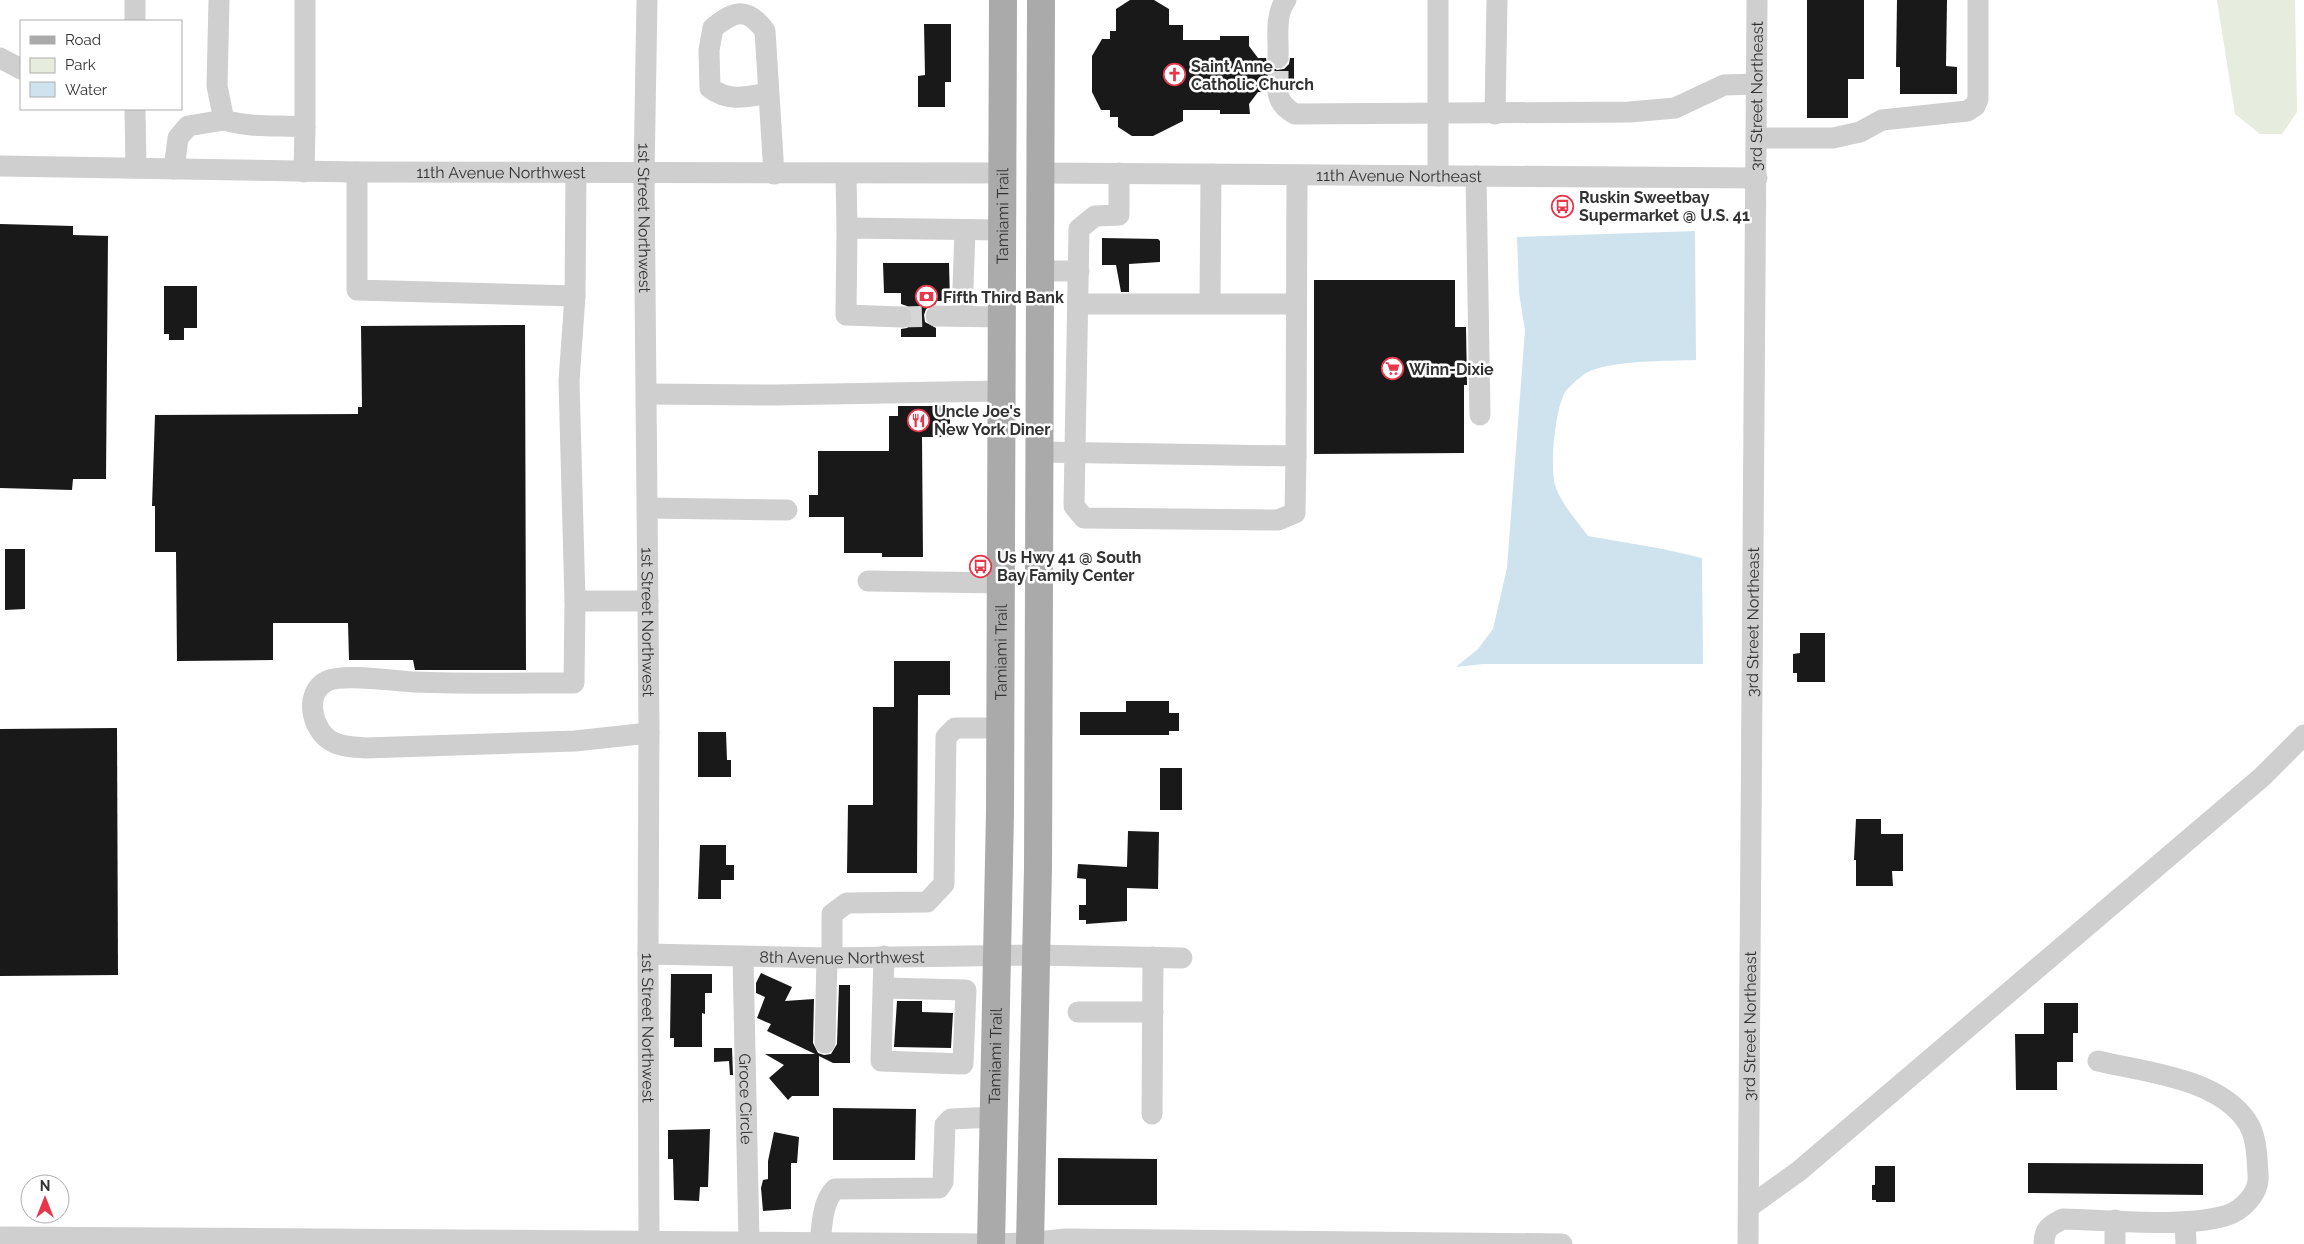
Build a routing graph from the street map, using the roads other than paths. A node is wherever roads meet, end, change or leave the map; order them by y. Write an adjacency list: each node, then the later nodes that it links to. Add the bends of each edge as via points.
1 (135, 0): 12 (street)
2 (219, 0): 23 (street, via 217,86)
3 (305, 0): 24 (street)
4 (647, 0): 35 (street, 1st Street Northwest)
5 (1002, 0): 16 (main road, Tamiami Trail)
6 (1041, 0): 32 (main road)
7 (1286, 0): 14 (street, via 1280,10)
8 (1438, 0): 22 (street)
9 (1497, 0): 21 (street)
10 (1757, 0): 17 (street, 3rd Street Northeast)
11 (1978, 0): 25 (street, via 1978,99 1975,106 1966,111 1882,120 1860,132 1833,138)
12 (135, 20)
13 (0, 58): 15 (street)
14 (1278, 58)
15 (20, 68)
16 (1003, 75): 31 (main road, Tamiami Trail); 32 (main road, via 1019,100 1021,148 1032,168)
17 (1757, 84): 21 (street, via 1724,85 1675,108); 25 (street, 3rd Street Northeast)
18 (1278, 92): 22 (street, via 1286,109 1295,114)
19 (768, 93): 36 (street)
20 (135, 110): 27 (street)
21 (1496, 114): 22 (street)
22 (1438, 115): 40 (street)
23 (224, 120): 24 (street, via 242,125); 28 (street, via 188,126 178,138)
24 (305, 127): 29 (street)
25 (1756, 138): 42 (street, 3rd Street Northeast)
26 (0, 166): 27 (street, 11th Avenue Northwest)
27 (136, 168): 28 (street, 11th Avenue Northwest)
28 (174, 169): 29 (street, 11th Avenue Northwest)
29 (304, 172): 30 (street, 11th Avenue Northwest)
30 (357, 172): 34 (street, 11th Avenue Northwest); 49 (street, via 357,290)
31 (1003, 173): 37 (street, 11th Avenue Northwest); 43 (main road, via 1020,183 1025,203); 46 (main road, Tamiami Trail)
32 (1040, 173): 33 (street, 11th Avenue Northeast); 43 (main road)
33 (1119, 173): 38 (street, 11th Avenue Northeast); 48 (street, via 1119,215 1095,216 1079,229)
34 (576, 174): 35 (street, 11th Avenue Northwest); 49 (street)
35 (644, 174): 36 (street, 11th Avenue Northwest); 58 (street, 1st Street Northwest)
36 (774, 174): 37 (street, 11th Avenue Northwest)
37 (846, 174): 44 (street)
38 (1211, 174): 39 (street, 11th Avenue Northeast); 50 (street)
39 (1297, 175): 40 (street, 11th Avenue Northeast); 52 (street)
40 (1438, 176): 41 (street, 11th Avenue Northeast)
41 (1476, 176): 42 (street, 11th Avenue Northeast); 59 (street)
42 (1756, 178): 89 (street, 3rd Street Northeast)
43 (1040, 219): 47 (main road)
44 (846, 228): 45 (street); 55 (street, via 846,315)
45 (965, 230): 46 (street); 54 (street)
46 (1002, 230): 56 (main road, Tamiami Trail)
47 (1040, 271): 48 (street); 60 (main road)
48 (1079, 271): 51 (street)
49 (575, 296): 67 (street, via 569,380)
50 (1210, 303): 51 (street); 52 (street)
51 (1078, 304): 61 (street)
52 (1296, 304): 62 (street)
53 (936, 316): 54 (street)
54 (962, 316): 56 (street)
55 (901, 317)
56 (1002, 317): 57 (main road, Tamiami Trail)
57 (1002, 391): 58 (street); 66 (main road, Tamiami Trail)
58 (647, 394): 63 (street, 1st Street Northwest)
59 (1480, 415)
60 (1039, 452): 61 (street); 74 (main road)
61 (1076, 452): 62 (street); 62 (street, via 1074,506 1084,518 1278,520 1296,513)
62 (1296, 456)
63 (648, 508): 64 (street); 68 (street, 1st Street Northwest)
64 (787, 510)
65 (868, 581): 66 (street)
66 (1000, 583): 69 (main road, Tamiami Trail)
67 (575, 600): 68 (street); 70 (street, via 574,683 340,678 327,681 317,689 313,698 316,724 338,744 365,748 576,740)
68 (648, 601): 70 (street, 1st Street Northwest)
69 (1000, 728): 73 (main road, Tamiami Trail); 78 (street, via 955,728 946,737 944,884 927,902 847,902 832,914)
70 (650, 732): 72 (street, 1st Street Northwest)
71 (2304, 735): 89 (street, via 2255,783 1934,1057 1799,1171)
72 (648, 954): 76 (street, 8th Avenue Northwest); 95 (street, 1st Street Northwest)
73 (998, 955): 74 (street, 8th Avenue Northwest); 75 (street, 8th Avenue Northwest); 84 (main road, Tamiami Trail)
74 (1036, 955): 77 (street, 8th Avenue Northwest); 102 (main road)
75 (884, 956): 78 (street, 8th Avenue Northwest); 80 (street)
76 (743, 957): 78 (street, 8th Avenue Northwest); 93 (street, Groce Circle)
77 (1153, 957): 79 (street, 8th Avenue Northwest); 82 (street)
78 (830, 958): 85 (street)
79 (1182, 958)
80 (884, 988): 83 (street, via 966,990); 83 (street, via 881,1061 963,1064)
81 (1078, 1012): 82 (street)
82 (1153, 1012): 87 (street)
83 (964, 1029): 84 (street)
84 (996, 1029): 88 (main road, Tamiami Trail)
85 (825, 1043)
86 (2098, 1061): 91 (street, via 2191,1082 2224,1099 2247,1120 2257,1149 2259,1178 2253,1193 2245,1206 2226,1216)
87 (1152, 1114)
88 (995, 1117): 98 (street, via 951,1119 945,1125 943,1182 939,1188 835,1189 826,1205); 101 (main road, Tamiami Trail)
89 (1749, 1208): 106 (street, 3rd Street Northeast)
90 (2115, 1220): 91 (street); 107 (street, via 2063,1219 2051,1224 2044,1233); 108 (street)
91 (2185, 1222): 109 (street)
92 (0, 1237): 94 (street)
93 (749, 1241): 95 (street); 98 (street)
94 (305, 1242): 95 (street)
95 (649, 1242)
96 (1084, 1242): 97 (street); 102 (street, via 1065,1239)
97 (1236, 1242): 99 (street)
98 (820, 1243): 101 (street)
99 (1300, 1243): 100 (street)
100 (1335, 1243): 103 (street)
101 (992, 1244): 102 (street)
102 (1030, 1244)
103 (1464, 1244): 104 (street)
104 (1506, 1244): 105 (street)
105 (1562, 1244)
106 (1748, 1244)
107 (2044, 1244)
108 (2115, 1244)
109 (2186, 1244)

